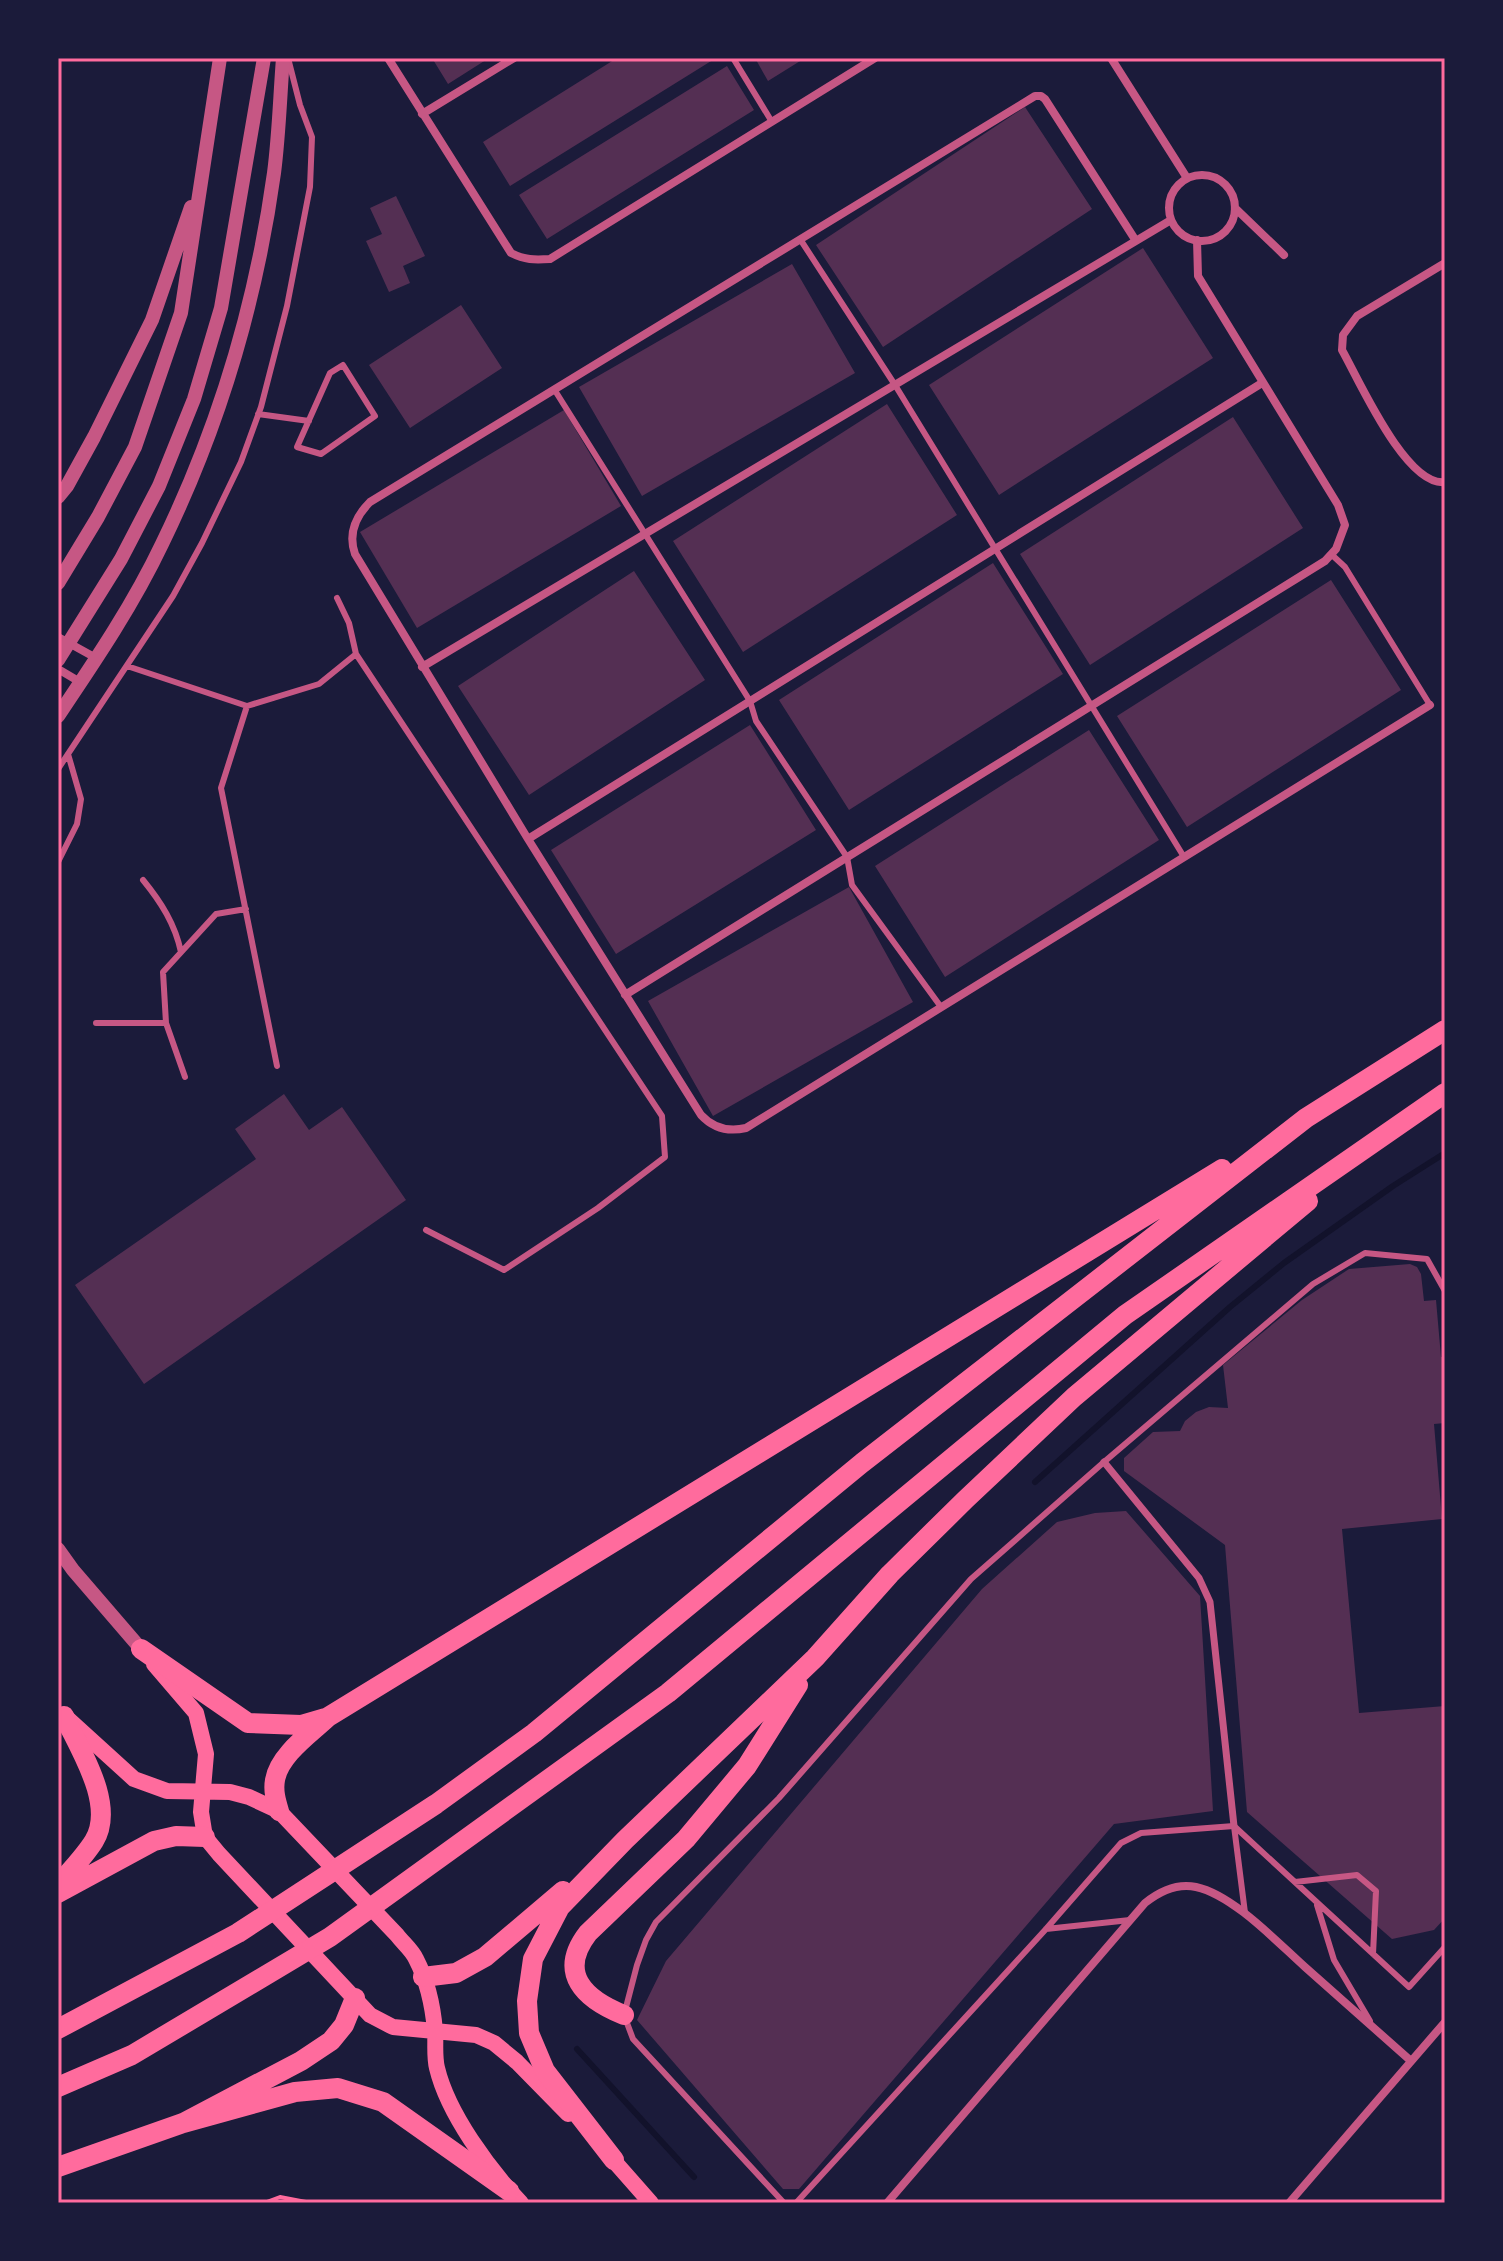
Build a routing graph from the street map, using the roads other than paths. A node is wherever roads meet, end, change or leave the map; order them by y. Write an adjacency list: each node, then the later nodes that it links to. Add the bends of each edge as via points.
1 (220, 58): 11 (street)
2 (264, 58): 35 (street, via 221,308 194,399 159,486 121,559)
3 (286, 58): 23 (lane, via 312,137 310,187 287,306); 34 (street, via 274,173 255,279 220,409 161,547)
4 (388, 58): 9 (street)
5 (514, 58): 9 (street)
6 (733, 58): 10 (lane)
7 (875, 58): 10 (street)
8 (1111, 58): 12 (street)
9 (422, 114): 10 (street, via 511,253 525,260 550,259)
10 (772, 122)
11 (204, 169): 26 (street, via 152,320); 30 (street, via 181,313 135,447)
12 (1187, 178): 13 (street, via 1219,179 1228,187); 14 (street, via 1169,201)
13 (1235, 208): 16 (street, via 1227,229); 18 (street)
14 (1171, 220): 16 (street, via 1186,237); 17 (street)
15 (800, 239): 17 (street, via 1041,96); 21 (lane); 22 (street)
16 (1197, 240): 20 (street, via 1198,276)
17 (1136, 241): 21 (street)
18 (1284, 255)
19 (1445, 263): 25 (street, via 1357,316 1343,335 1342,350 1409,464)
20 (1262, 383): 28 (street); 29 (street, via 1338,505 1345,525)
21 (895, 385): 27 (street); 28 (lane)
22 (554, 389): 27 (lane); 37 (street, via 370,502 357,518 351,543 355,554)
23 (258, 414): 24 (lane); 36 (lane, via 202,543)
24 (309, 421): 24 (lane, via 330,373 343,365 375,416 321,454 297,447)
25 (1442, 482)
26 (58, 497)
27 (645, 534): 37 (street); 40 (lane)
28 (995, 548): 40 (street); 43 (lane)
29 (1331, 554): 41 (lane, via 1345,567); 43 (street)
30 (58, 583)
31 (337, 598): 33 (lane)
32 (58, 637): 34 (street)
33 (356, 654): 42 (lane, via 319,684); 65 (lane, via 662,1116 665,1157 504,1270)
34 (96, 658): 39 (street)
35 (58, 660)
36 (127, 666): 42 (lane); 45 (lane)
37 (422, 667): 47 (street)
38 (58, 669): 39 (street)
39 (80, 682): 44 (street)
40 (750, 701): 47 (street); 48 (lane, via 756,721)
41 (1430, 705): 49 (street)
42 (247, 706): 52 (lane, via 221,788)
43 (1091, 706): 48 (street); 49 (lane)
44 (58, 716)
45 (68, 754): 46 (lane); 50 (lane, via 81,799 77,824)
46 (58, 769)
47 (528, 839): 54 (street)
48 (847, 857): 54 (street); 55 (lane, via 852,885)
49 (1184, 857): 55 (street)
50 (58, 862)
51 (143, 880): 53 (lane, via 171,920)
52 (246, 909): 53 (lane, via 216,914); 59 (lane)
53 (181, 952): 57 (lane, via 163,972)
54 (625, 995): 55 (street, via 701,1115 708,1123 735,1130)
55 (941, 1007)
56 (96, 1023): 57 (lane)
57 (166, 1023): 60 (lane)
58 (1445, 1030): 64 (highway)
59 (277, 1066)
60 (185, 1077)
61 (1445, 1093): 63 (highway)
62 (1445, 1102): 63 (highway)
63 (1423, 1107): 70 (highway, via 1074,1397 890,1574); 95 (highway, via 1125,1315 668,1693 330,1937 132,2055)
64 (1306, 1118): 72 (highway); 92 (highway, via 862,1463 534,1733 238,1933)
65 (426, 1230)
66 (1445, 1291): 67 (lane, via 1427,1259 1365,1253 1313,1284)
67 (1104, 1462): 75 (street, via 1199,1578 1210,1602); 89 (lane, via 971,1579 779,1798 656,1922)
68 (58, 1549): 69 (street)
69 (141, 1649): 72 (highway, via 248,1723 301,1725); 73 (main road, via 196,1713 206,1754)
70 (815, 1658): 77 (highway); 89 (highway, via 747,1766 686,1839 579,1944 575,1973 586,1992)
71 (61, 1713): 73 (main road, via 134,1779 167,1791); 79 (highway, via 99,1791 101,1812 96,1838)
72 (328, 1717): 74 (highway, via 288,1755 275,1776)
73 (203, 1792): 74 (main road, via 240,1794); 76 (main road)
74 (286, 1819): 87 (main road, via 397,1935 415,1956)
75 (1234, 1826): 78 (lane); 82 (lane); 84 (lane, via 1127,1838)
76 (205, 1837): 80 (highway, via 154,1841); 88 (main road)
77 (625, 1840): 87 (highway, via 485,1957 456,1973); 97 (highway, via 560,1907 533,1959 527,2001 529,2033 545,2071)
78 (1295, 1882): 81 (lane); 86 (lane, via 1357,1875 1376,1891)
79 (58, 1885)
80 (58, 1893)
81 (1316, 1901): 86 (lane); 91 (lane, via 1334,1960)
82 (1245, 1913): 83 (street, via 1212,1893 1175,1887 1159,1892); 91 (street)
83 (1132, 1919): 84 (lane); 103 (street)
84 (1046, 1929): 102 (lane)
85 (1445, 1947): 86 (lane, via 1409,1987)
86 (1373, 1954)
87 (423, 1977): 93 (main road)
88 (355, 1998): 93 (main road, via 370,2015 393,2027); 96 (highway, via 331,2041)
89 (624, 2015): 101 (lane, via 633,2039)
90 (1445, 2022): 94 (street)
91 (1374, 2028): 94 (street)
92 (58, 2029)
93 (435, 2030): 97 (main road, via 494,2043); 99 (main road, via 444,2093)
94 (1411, 2061): 104 (street)
95 (58, 2087)
96 (183, 2123): 98 (highway); 99 (highway, via 295,2092 338,2088 383,2102)
97 (614, 2160): 100 (main road)
98 (58, 2167)
99 (515, 2197)
100 (651, 2203)
101 (784, 2203)
102 (796, 2203)
103 (887, 2203)
104 (1289, 2203)

